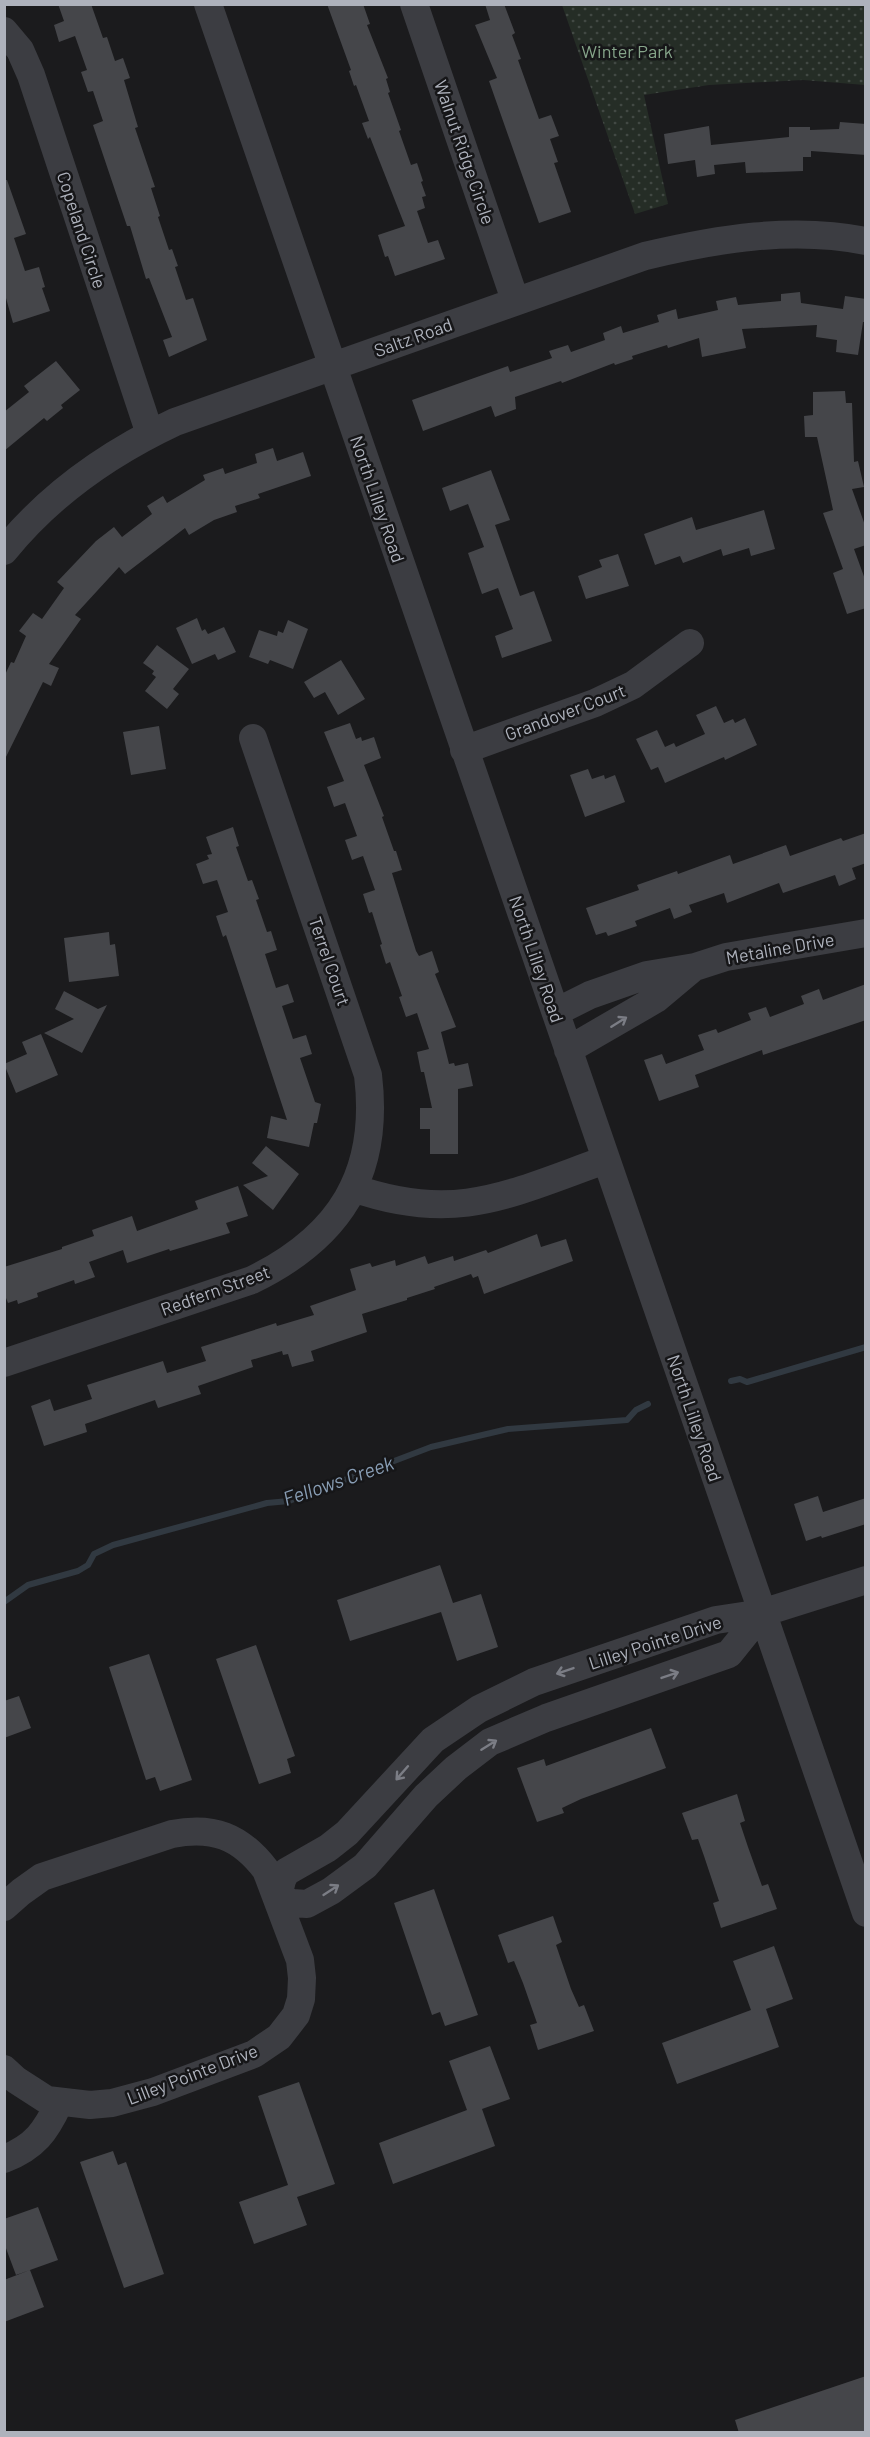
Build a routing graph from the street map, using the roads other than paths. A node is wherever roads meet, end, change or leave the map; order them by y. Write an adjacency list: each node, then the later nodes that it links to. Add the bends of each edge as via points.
1 (208, 4): 6 (street, North Lilley Road)
2 (414, 4): 5 (street, Walnut Ridge Circle)
3 (4, 31): 7 (street, Copeland Circle, via 20,50 32,75)
4 (866, 241): 5 (street, Saltz Road, via 786,234 695,244 645,256)
5 (515, 300): 6 (street, Saltz Road)
6 (332, 365): 7 (street, Saltz Road); 11 (street, North Lilley Road)
7 (150, 434): 8 (street, Saltz Road, via 99,464 57,496)
8 (4, 551)
9 (690, 644): 11 (street, Grandover Court, via 633,685 595,703)
10 (253, 738): 17 (street, Terrel Court, via 368,1075 369,1134)
11 (465, 750): 14 (street, North Lilley Road)
12 (866, 933): 13 (street, Metaline Drive, via 726,957)
13 (695, 967): 14 (street, Metaline Drive, via 647,975); 15 (street, Metaline Drive, one-way to 13, via 656,999)
14 (555, 1012): 15 (street, North Lilley Road)
15 (568, 1050): 16 (street, North Lilley Road)
16 (605, 1160): 17 (street, via 511,1194 466,1204 409,1204); 20 (street, North Lilley Road)
17 (353, 1188): 18 (street, Redfern Street, via 326,1228 283,1265 252,1280)
18 (4, 1363)
19 (866, 1580): 20 (street)
20 (762, 1613): 21 (street, Lilley Pointe Drive, one-way to 21, via 716,1620 534,1682 479,1709); 22 (street, Lilley Pointe Drive, one-way to 20, via 490,1742 546,1718 729,1654); 27 (street, North Lilley Road)
21 (433, 1740): 22 (street); 23 (street, Lilley Pointe Drive, one-way to 23)
22 (456, 1768): 24 (street, Lilley Pointe Drive)
23 (375, 1804): 24 (street); 25 (street, Lilley Pointe Drive, via 328,1848 286,1872)
24 (397, 1831): 25 (street, Lilley Pointe Drive, one-way to 24, via 307,1904 331,1891 365,1866)
25 (278, 1897): 26 (street, Lilley Pointe Drive, via 266,1870 239,1843 226,1835 190,1830 42,1877); 29 (street, Lilley Pointe Drive, via 300,1960 302,1978 296,2015 279,2037 254,2054 133,2098 90,2105)
26 (4, 1907)
27 (866, 1913)
28 (4, 2069): 29 (street, Lilley Pointe Drive, via 30,2090)
29 (59, 2103): 30 (street, via 41,2136 19,2153)
30 (4, 2158)

